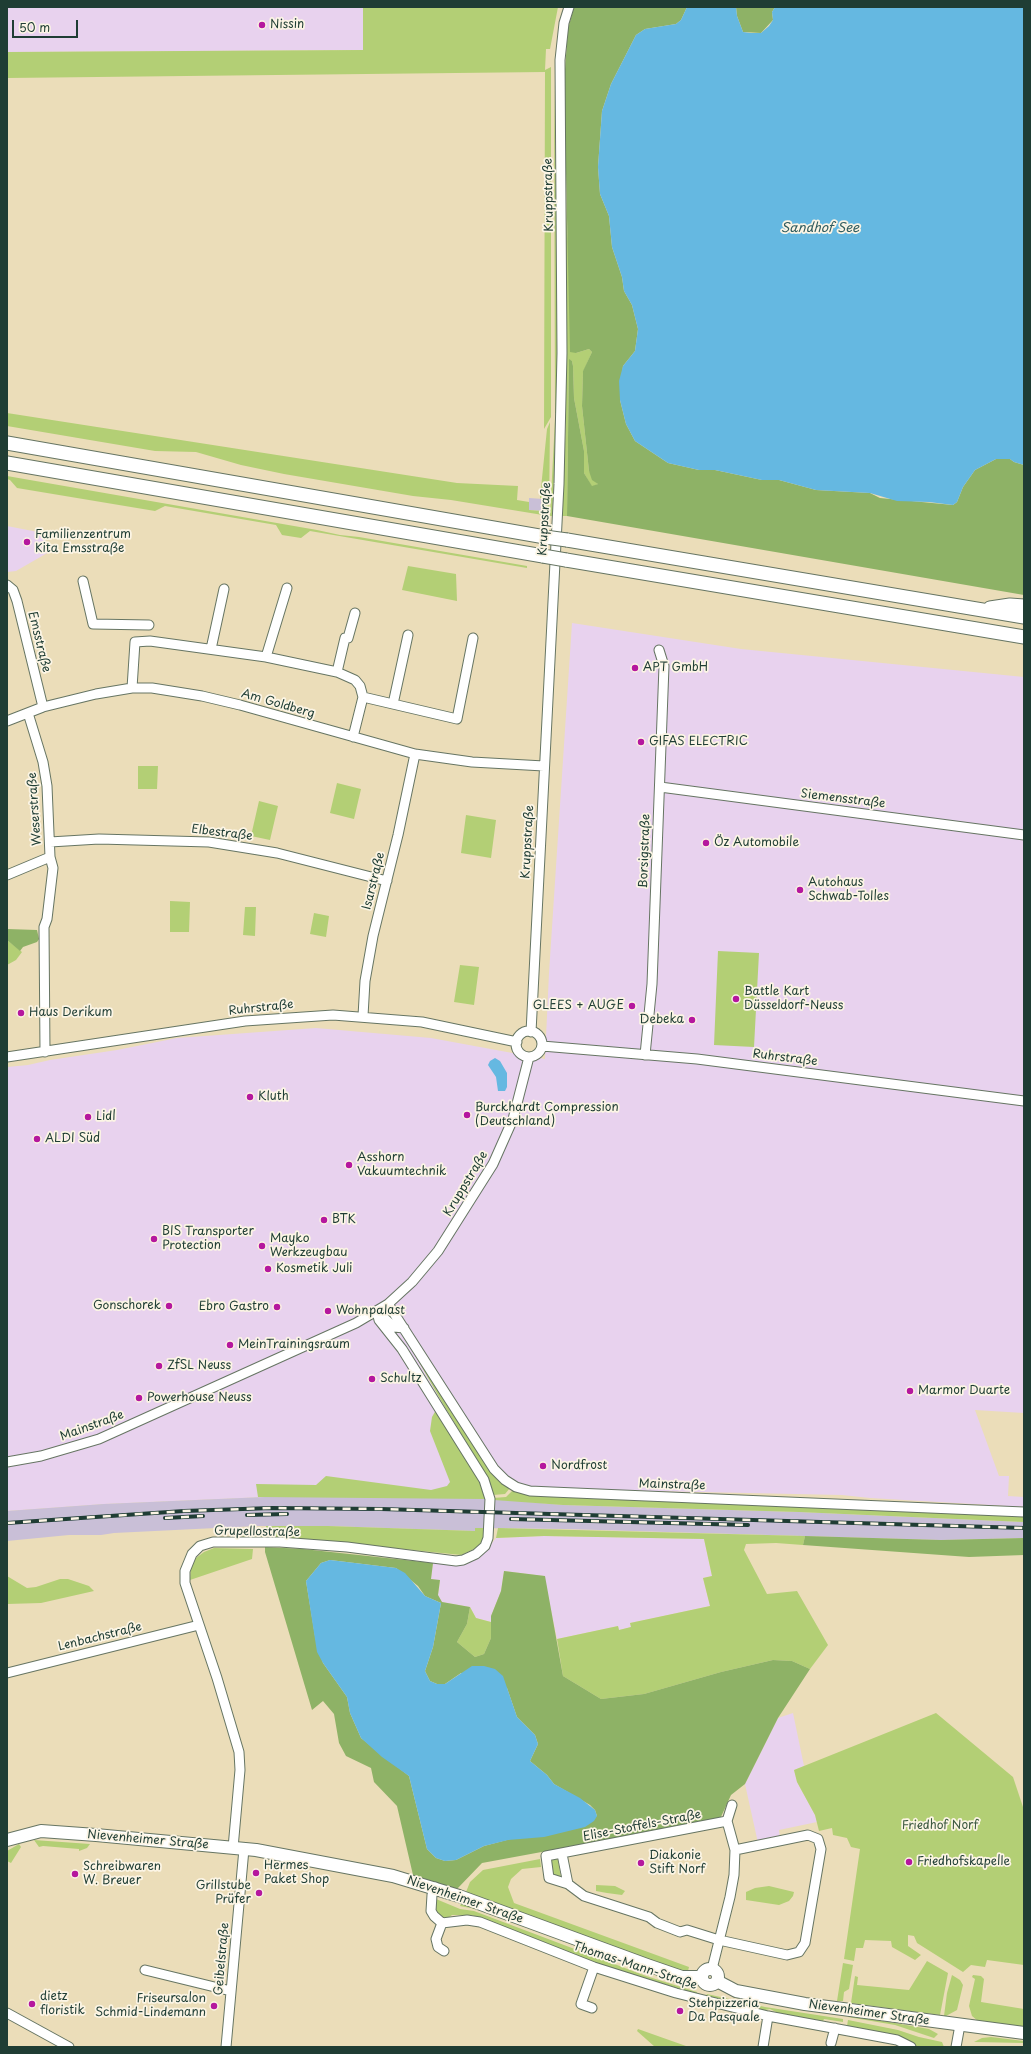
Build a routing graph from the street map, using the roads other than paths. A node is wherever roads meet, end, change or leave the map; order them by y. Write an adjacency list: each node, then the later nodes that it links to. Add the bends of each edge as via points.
1 (569, 7): 28 (street, Kruppstraße, via 564,23 560,60 562,416)
2 (7, 444): 9 (highway, bridge)
3 (7, 463): 13 (highway, bridge)
4 (83, 581): 15 (street, via 93,624 149,624)
5 (7, 585): 23 (street, Emsstraße, via 13,590 17,601)
6 (287, 588): 18 (street)
7 (224, 589): 16 (street)
8 (1024, 606): 9 (highway)
9 (978, 610): 11 (highway)
10 (355, 613): 19 (street, via 348,638 344,638)
11 (1024, 617)
12 (408, 635): 22 (street)
13 (1024, 637)
14 (473, 638): 22 (street, via 457,719)
15 (150, 641): 16 (street); 20 (street, via 135,642)
16 (211, 649): 18 (street)
17 (659, 650): 29 (street, Borsigstraße, via 664,666)
18 (266, 657): 19 (street)
19 (337, 672): 21 (street, via 355,680)
20 (132, 688): 23 (street, Am Goldberg); 26 (street, Am Goldberg, via 176,691 202,696)
21 (363, 697): 22 (street); 26 (street)
22 (393, 704)
23 (43, 707): 24 (street, Am Goldberg)
24 (28, 713): 25 (street, Am Goldberg); 31 (street, Weserstraße, via 43,762)
25 (7, 721)
26 (353, 738): 27 (street, Am Goldberg)
27 (415, 754): 28 (street, Am Goldberg, via 472,762); 34 (street, Isarstraße)
28 (544, 766): 36 (street, Kruppstraße)
29 (660, 787): 30 (street, Siemensstraße); 40 (street, Borsigstraße, via 652,984)
30 (1024, 835)
31 (50, 842): 32 (street, Weserstraße); 34 (street, Elbestraße, via 99,839 210,842 277,853)
32 (50, 857): 33 (street, Weserstraße); 39 (street, Weserstraße, via 53,868 44,937)
33 (7, 875)
34 (387, 881): 35 (street, Isarstraße, via 365,981)
35 (364, 1016): 37 (street, Ruhrstraße, via 455,1028); 39 (street, Ruhrstraße, via 299,1016 245,1021)
36 (531, 1032): 37 (street, via 521,1034); 38 (street, via 540,1038)
37 (517, 1042): 42 (street, via 518,1050)
38 (542, 1046): 40 (street, Ruhrstraße); 42 (street, via 538,1053)
39 (45, 1052): 41 (street, Ruhrstraße)
40 (645, 1055): 43 (street, Ruhrstraße, via 712,1061)
41 (7, 1057)
42 (529, 1057): 44 (street, Kruppstraße, via 514,1119 493,1164 438,1251 412,1282)
43 (1024, 1101)
44 (388, 1304): 45 (street, Mainstraße); 46 (street, Mainstraße)
45 (377, 1312): 46 (street, via 394,1327); 47 (street, via 379,1320); 48 (street, Mainstraße, via 99,1438 41,1456)
46 (404, 1328): 47 (street); 49 (street, Mainstraße, via 494,1469 505,1480 523,1489)
47 (402, 1349): 50 (street, Grupellostraße, via 484,1480 490,1499 490,1528 487,1542 480,1552 456,1561 347,1547 280,1542 206,1543 192,1554 185,1571 186,1589)
48 (7, 1462)
49 (1024, 1512)
50 (199, 1625): 51 (street, Lenbachstraße); 55 (street, Grupellostraße, via 238,1752)
51 (7, 1673)
52 (732, 1805): 53 (street)
53 (727, 1821): 56 (street); 57 (street, Elise-Stoffels-Straße)
54 (7, 1840): 55 (main road, Nievenheimer Straße, via 33,1832 59,1832)
55 (238, 1848): 59 (main road, Nievenheimer Straße, via 290,1855); 68 (street, Geibelstraße)
56 (735, 1850): 61 (street, via 732,1891); 61 (street, via 808,1835 816,1838 821,1844 806,1943 801,1950 787,1955)
57 (562, 1854): 58 (street); 58 (street, Elise-Stoffels-Straße, via 546,1856 549,1878)
58 (568, 1884): 61 (street, via 584,1896 649,1917 680,1932 687,1930)
59 (435, 1887): 60 (street, via 431,1911); 66 (main road, Nievenheimer Straße, via 647,1966 682,1977)
60 (442, 1923): 62 (street, via 436,1939 438,1947); 63 (street, Thomas-Mann-Straße, via 467,1920 480,1922)
61 (719, 1940): 64 (street)
62 (444, 1951)
63 (594, 1967): 69 (street, via 577,2002); 71 (street, Thomas-Mann-Straße, via 676,1994)
64 (712, 1969): 66 (main road, via 705,1971); 67 (main road, via 717,1974)
65 (145, 1970): 68 (street)
66 (702, 1977): 67 (main road, Nievenheimer Straße, via 708,1984)
67 (717, 1981): 72 (main road, Nievenheimer Straße, via 731,1989 749,1994)
68 (231, 1991): 77 (street, Geibelstraße)
69 (592, 2008)
70 (7, 2013): 76 (street)
71 (768, 2016): 73 (street, Thomas-Mann-Straße); 78 (street)
72 (960, 2025): 74 (main road, Nievenheimer Straße); 80 (street)
73 (835, 2028): 75 (street); 79 (street, Thomas-Mann-Straße, via 898,2040)
74 (1024, 2033)
75 (831, 2043)
76 (69, 2047)
77 (226, 2047)
78 (763, 2047)
79 (911, 2047)
80 (956, 2047)

